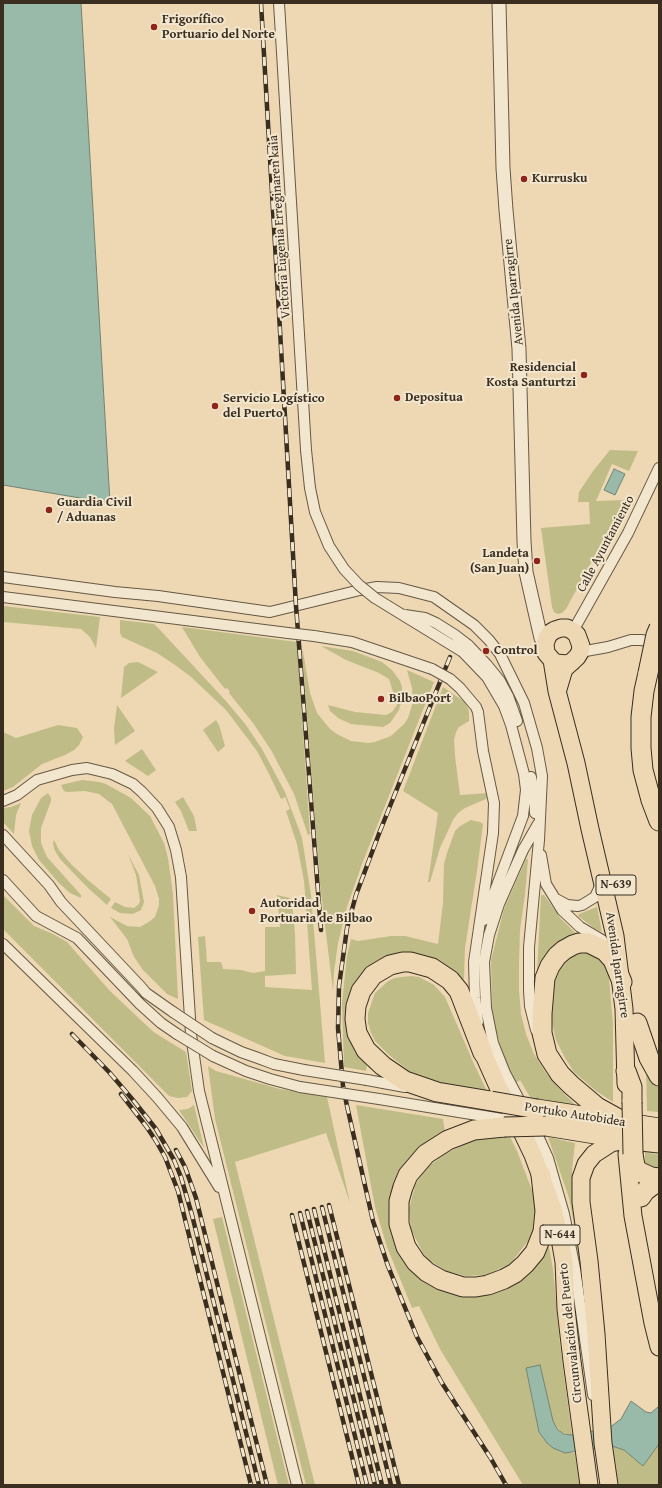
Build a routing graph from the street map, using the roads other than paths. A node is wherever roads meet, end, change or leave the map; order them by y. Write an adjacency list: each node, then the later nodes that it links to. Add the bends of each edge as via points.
1 (279, 3): 11 (street, Victoria Eugenia Erreginaren kaia, bridge, via 306,450 315,512 329,546 344,569 359,585 400,614)
2 (499, 3): 6 (street, Avenida Iparragirre, via 503,175 519,349 524,541 526,572)
3 (659, 468): 8 (street, Calle Ayuntamiento, via 628,534)
4 (3, 577): 17 (street, via 270,612 377,587 399,588 434,597 466,619 489,640 500,654 524,703 542,776)
5 (3, 597): 28 (street, bridge, via 352,642 432,669 450,679 478,712 482,751 494,803 493,833)
6 (535, 610): 8 (street, via 548,624); 10 (street, Avenida Iparragirre, via 541,638)
7 (659, 628): 18 (highway, bridge, via 644,691 641,717 643,770)
8 (567, 629): 10 (highway, via 550,633); 12 (highway, via 580,640)
9 (659, 643): 12 (street, via 631,640)
10 (545, 644): 13 (highway, via 546,653)
11 (466, 649): 19 (street, via 487,665 500,681 514,712 531,777); 28 (street, via 504,706 524,774 526,790 523,816 491,900)
12 (576, 657): 13 (highway, via 561,664); 14 (highway, via 564,669)
13 (552, 660): 14 (highway, Avenida Iparragirre)
14 (557, 691): 15 (highway, Avenida Iparragirre / N-639)
15 (576, 763): 23 (highway, Avenida Iparragirre / N-639); 30 (highway, N-639, via 597,822 622,909 632,970)
16 (3, 801): 44 (street, via 17,795 37,780 87,768 112,774 133,784 150,799 164,817 174,838 181,877 191,1034 199,1091)
17 (540, 819): 19 (street); 21 (street)
18 (659, 821)
19 (535, 830): 22 (street); 48 (street, via 523,850 499,904 489,935 484,962 484,993 488,1024 498,1058 539,1137 558,1186 575,1269 595,1411)
20 (3, 835): 35 (street, bridge, via 146,993 212,1038 274,1064)
21 (539, 840): 22 (street); 25 (street, via 544,877)
22 (536, 865): 32 (street, via 529,947 529,990 534,1022)
23 (602, 875): 25 (street, via 598,894 582,905 567,905); 27 (highway, Avenida Iparragirre / N-639)
24 (3, 880): 37 (street, bridge, via 36,916 77,938 161,1023 213,1056 270,1080 300,1087)
25 (552, 895): 27 (street, via 574,923)
26 (3, 944): 44 (street, via 134,1071 162,1102 182,1127)
27 (617, 948): 29 (highway, Avenida Iparragirre / N-639); 30 (highway, via 625,960)
28 (476, 949): 31 (street, via 475,998)
29 (622, 982): 32 (highway, via 609,955 589,943 573,944 557,956 545,978 542,995 542,1033); 33 (highway, Avenida Iparragirre / N-639)
30 (636, 1017): 34 (highway, via 649,1058); 36 (highway, N-639)
31 (483, 1054): 35 (highway, Portuko Autobidea, via 462,998 445,976 432,968 410,962 390,965 374,975 364,986 358,999 356,1026 360,1041 373,1058 396,1075); 41 (highway, Circunvalación del Puerto / N-644)
32 (547, 1054): 40 (highway, via 560,1074 576,1091 597,1107)
33 (626, 1071): 36 (highway, via 632,1087)
34 (659, 1076)
35 (437, 1092): 40 (highway, Portuko Autobidea / N-644, bridge, via 537,1108)
36 (632, 1102): 40 (highway, bridge)
37 (503, 1123): 40 (highway, Portuko Autobidea / N-644, bridge, via 546,1126); 41 (highway, Portuko Autobidea, via 448,1140 426,1154 408,1175 399,1201 399,1224 406,1247 416,1262 441,1280 463,1286 488,1285 515,1273 534,1252 543,1232 545,1211)
38 (659, 1128): 40 (highway, Portuko Autobidea / N-644)
39 (659, 1143): 40 (highway, Portuko Autobidea / N-644)
40 (632, 1149): 42 (highway, via 651,1177); 45 (highway); 47 (highway, via 630,1195); 48 (highway, N-644, via 611,1143 599,1150 586,1164 581,1178 590,1261)
41 (541, 1175): 50 (highway, Circunvalación del Puerto / N-644, via 553,1209 564,1262 566,1309)
42 (659, 1178)
43 (659, 1183): 45 (highway, via 645,1191)
44 (224, 1195): 49 (street)
45 (641, 1197): 46 (highway)
46 (659, 1301)
47 (659, 1346)
48 (601, 1426): 51 (highway, N-644)
49 (296, 1485)
50 (589, 1485)
51 (609, 1485)

